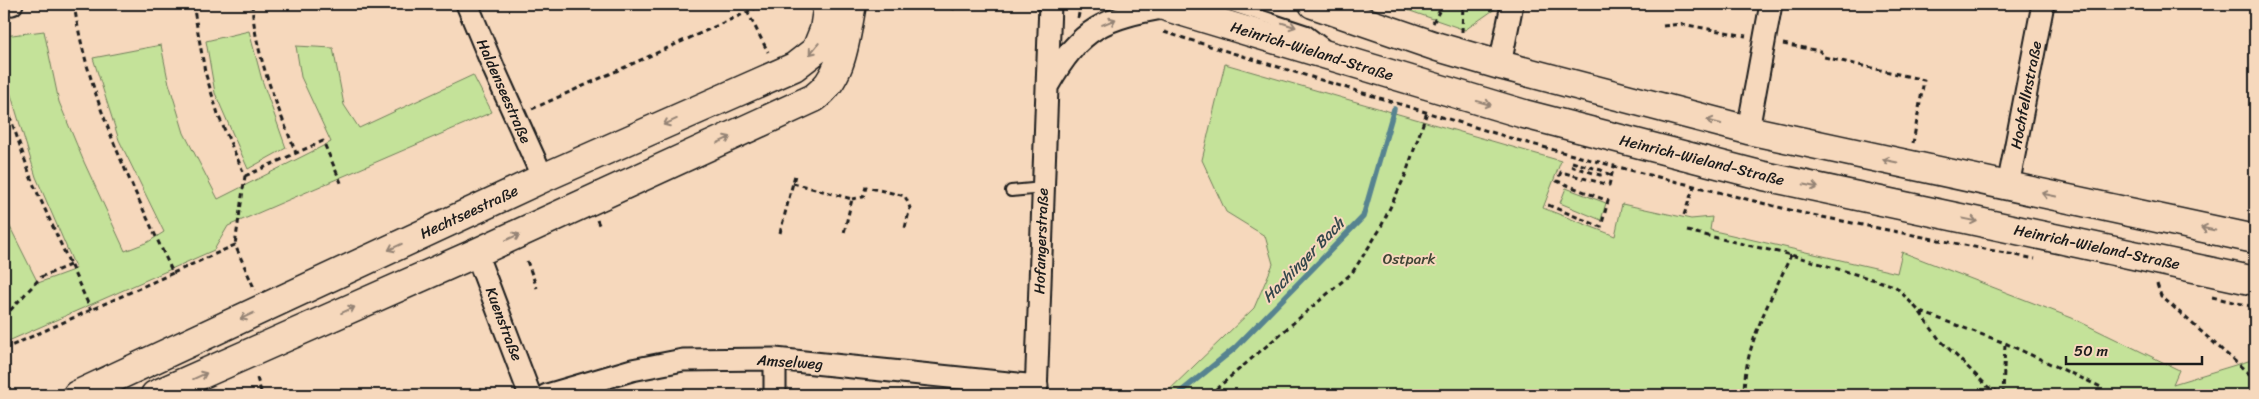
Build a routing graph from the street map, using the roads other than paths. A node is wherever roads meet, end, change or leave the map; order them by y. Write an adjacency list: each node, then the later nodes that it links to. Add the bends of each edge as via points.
1 (4, 4): 2 (street)
2 (12, 4)
3 (467, 4): 17 (street, Haldenseestraße)
4 (828, 4): 17 (main road, Hechtseestraße, one-way to 17, via 824,30 816,50 794,67)
5 (852, 4): 22 (main road, one-way to 5, via 814,98 836,74)
6 (1050, 4): 15 (street, Hofangerstraße)
7 (1226, 4): 13 (lane, one-way to 13, via 1307,31)
8 (1313, 4): 14 (main road)
9 (1512, 4): 14 (street)
10 (1771, 4): 16 (street)
11 (2043, 4): 18 (street, Hochfellnstraße)
12 (1163, 6): 13 (main road, Heinrich-Wieland-Straße); 15 (street, one-way to 12, via 1070,50 1094,28)
13 (1344, 61): 23 (main road, Heinrich-Wieland-Straße, one-way to 23, via 1524,114 1764,176)
14 (1500, 66): 16 (main road, one-way to 14)
15 (1046, 87): 19 (street, Hofangerstraße)
16 (1748, 130): 18 (main road, one-way to 16)
17 (543, 178): 26 (main road, Hechtseestraße, one-way to 26)
18 (2008, 186): 21 (main road, one-way to 18)
19 (1043, 188): 20 (lane); 25 (street, Hofangerstraße)
20 (1011, 191)
21 (2255, 239)
22 (476, 253): 27 (main road, one-way to 22); 28 (street, Kuenstraße)
23 (2255, 281)
24 (776, 359): 25 (street, Amselweg); 29 (street, Amselweg, via 684,360 632,370); 30 (street)
25 (1036, 391)
26 (77, 395)
27 (155, 395)
28 (530, 395)
29 (547, 395)
30 (775, 395)

